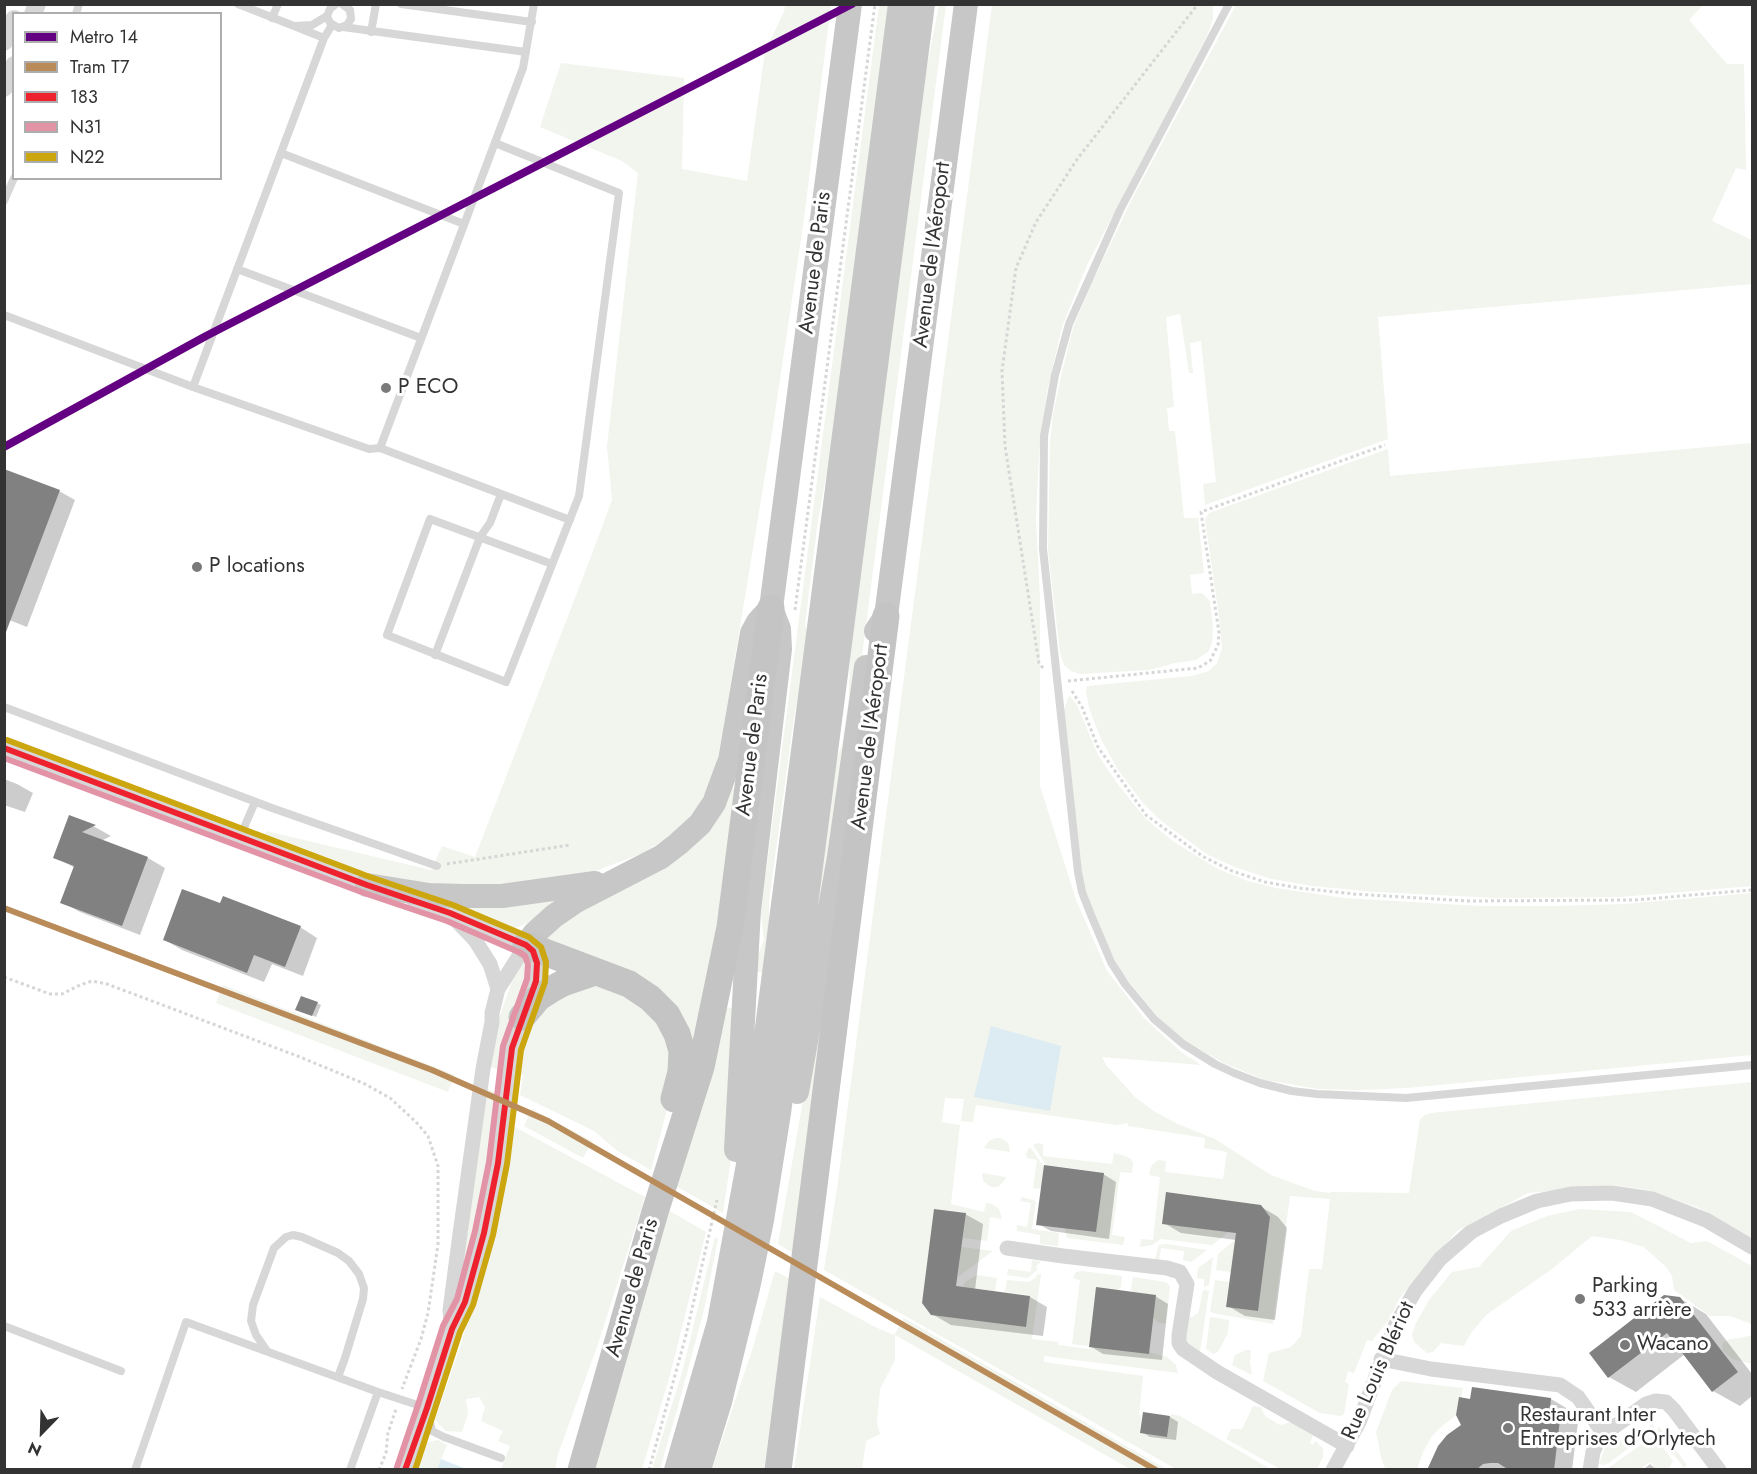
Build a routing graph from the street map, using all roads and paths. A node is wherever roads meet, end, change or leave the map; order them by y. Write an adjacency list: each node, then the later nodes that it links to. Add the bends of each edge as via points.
1 (238, 4): 16 (lane)
2 (278, 4): 16 (lane)
3 (342, 4): 14 (lane)
4 (376, 4): 22 (lane)
5 (400, 4): 17 (lane)
6 (534, 4): 17 (lane)
7 (850, 4): 43 (highway, Avenue de Paris)
8 (875, 4): 43 (path)
9 (900, 4): 68 (highway, via 769,1018 752,1143)
10 (923, 4): 65 (highway, via 781,1102)
11 (966, 4): 44 (highway, Avenue de l'Aéroport)
12 (1198, 4): 46 (path, via 1078,158 1036,222 1016,268 1002,371 1005,446 1039,663)
13 (1229, 4): 46 (lane, via 1120,210 1069,324 1055,375 1044,436 1043,549)
14 (351, 8): 21 (lane, via 350,22)
15 (331, 9): 19 (lane); 20 (lane, via 312,25)
16 (272, 18): 20 (lane)
17 (532, 22): 25 (lane)
18 (12, 24): 24 (street)
19 (332, 26): 21 (lane); 23 (lane)
20 (294, 27): 23 (lane)
21 (343, 27): 22 (lane)
22 (371, 32): 25 (lane)
23 (324, 38): 29 (lane)
24 (4, 42)
25 (526, 52): 28 (lane)
26 (12, 70): 27 (street)
27 (4, 88)
28 (495, 143): 32 (lane); 40 (lane, via 619,193 579,496)
29 (281, 153): 32 (lane); 33 (lane)
30 (13, 180): 31 (lane)
31 (4, 201)
32 (464, 224): 35 (lane)
33 (237, 269): 35 (lane); 36 (lane)
34 (4, 315): 36 (lane)
35 (421, 338): 38 (lane)
36 (193, 387): 38 (lane, via 369,449)
37 (1385, 445): 46 (path, via 1201,512 1219,633 1210,661 1198,668)
38 (380, 448): 39 (lane)
39 (501, 494): 40 (lane); 41 (lane)
40 (570, 520): 42 (lane)
41 (480, 537): 42 (lane); 45 (lane); 45 (lane, via 430,519 415,558 387,635)
42 (552, 564): 45 (lane, via 506,682)
43 (782, 612): 53 (highway, via 758,622 752,633 730,760 714,803 700,824 678,844); 64 (highway, Avenue de Paris, via 730,927 700,1067); 68 (highway, via 749,910 738,1133 729,1201)
44 (886, 616): 65 (highway, via 870,645 839,857 783,1177); 90 (highway, Avenue de l'Aéroport)
45 (435, 655)
46 (1058, 680): 55 (path, via 1072,691 1098,747 1146,814 1202,856 1265,882 1354,894 1468,901 1634,900); 62 (lane, via 1080,882 1099,938 1125,984 1154,1018 1183,1044 1215,1064 1260,1083 1292,1091 1406,1098)
47 (4, 707): 49 (lane)
48 (4, 748): 50 (street)
49 (255, 802): 50 (lane); 52 (lane)
50 (240, 837): 54 (street)
51 (570, 845): 52 (path)
52 (437, 866)
53 (618, 880): 54 (highway, via 502,896 429,895); 57 (highway, via 554,916)
54 (367, 885): 56 (street)
55 (1752, 890)
56 (450, 913): 57 (street); 60 (street, via 475,940 490,964)
57 (526, 945): 58 (highway); 60 (street); 61 (street, via 537,963 536,981)
58 (595, 972): 61 (highway, via 552,989); 64 (highway, via 629,984 650,998 678,1034 681,1072 658,1160)
59 (4, 977): 75 (path, via 50,994 62,994 92,981 107,984 349,1077 390,1098 416,1122 428,1136 438,1166 438,1244 428,1313)
60 (498, 989): 70 (street, via 459,1234 450,1310)
61 (522, 1017): 70 (street, via 512,1048 498,1163 484,1233 465,1302)
62 (1752, 1065)
63 (717, 1200): 87 (path)
64 (655, 1212): 86 (highway, Avenue de Paris)
65 (762, 1220): 89 (highway, via 733,1353)
66 (1752, 1247): 72 (street, Rue Louis Blériot, via 1706,1220 1652,1199 1612,1193 1571,1194 1538,1202 1471,1232 1440,1259 1415,1291)
67 (1007, 1248): 80 (street, via 1180,1272 1187,1284 1179,1335 1183,1349)
68 (730, 1260): 88 (highway, via 718,1322)
69 (7, 1329): 73 (lane)
70 (452, 1329): 77 (street)
71 (267, 1351): 74 (lane); 74 (lane, via 251,1321 253,1305 274,1248 286,1237 302,1237 349,1261 363,1288); 82 (lane, via 186,1322)
72 (1381, 1359): 79 (street, via 1560,1385 1578,1397); 80 (street, Rue Louis Blériot)
73 (121, 1371)
74 (338, 1377): 76 (lane)
75 (405, 1380)
76 (378, 1392): 77 (lane); 83 (lane)
77 (428, 1408): 81 (lane, via 432,1431); 85 (street)
78 (395, 1412): 84 (path)
79 (1604, 1434): 92 (street, via 1593,1452); 93 (street, via 1646,1404 1666,1402)
80 (1347, 1446): 91 (street, Rue Louis Blériot)
81 (501, 1458)
82 (135, 1470)
83 (350, 1470)
84 (380, 1470)
85 (405, 1470)
86 (581, 1470)
87 (649, 1470)
88 (676, 1470)
89 (699, 1470)
90 (778, 1470)
91 (1333, 1470)
92 (1590, 1470)
93 (1719, 1470)

